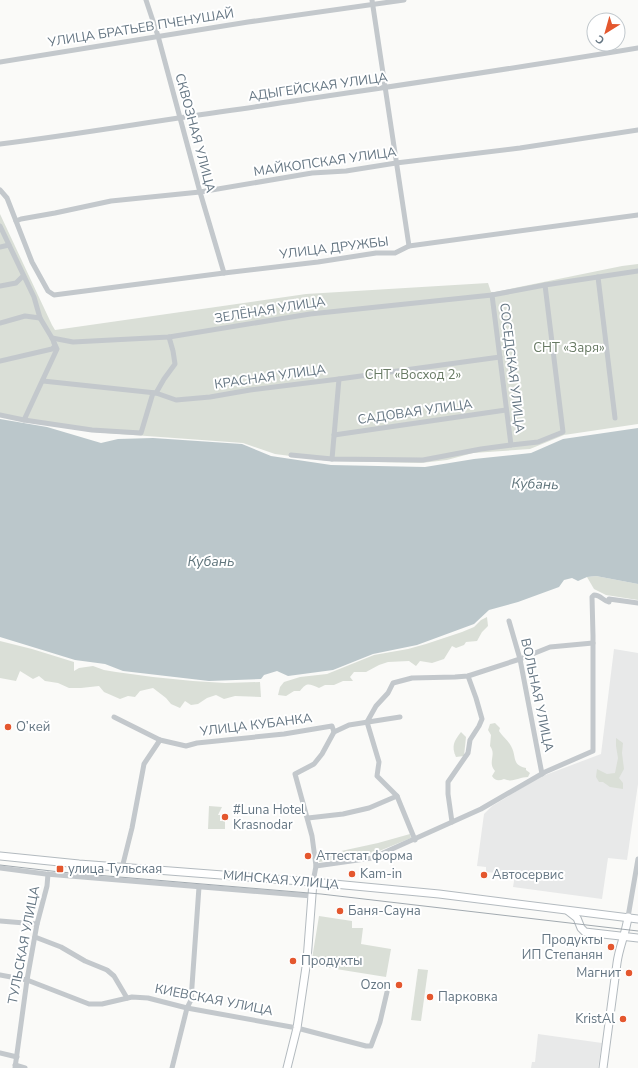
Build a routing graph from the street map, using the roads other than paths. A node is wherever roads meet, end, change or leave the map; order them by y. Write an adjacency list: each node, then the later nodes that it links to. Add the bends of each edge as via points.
1 (146, 0): 4 (street, СКВОЗНАЯ УЛИЦА)
2 (404, 0): 3 (street, УЛИЦА БРАТЬЕВ ПЧЕНУШАЙ)
3 (372, 2): 4 (street, УЛИЦА БРАТЬЕВ ПЧЕНУШАЙ); 7 (street)
4 (158, 36): 6 (street, УЛИЦА БРАТЬЕВ ПЧЕНУШАЙ); 8 (street, СКВОЗНАЯ УЛИЦА)
5 (638, 48): 7 (street, АДЫГЕЙСКАЯ УЛИЦА)
6 (0, 62)
7 (385, 88): 8 (street, АДЫГЕЙСКАЯ УЛИЦА); 11 (street)
8 (179, 118): 10 (street, АДЫГЕЙСКАЯ УЛИЦА); 13 (street, СКВОЗНАЯ УЛИЦА)
9 (638, 130): 11 (street, МАЙКОПСКАЯ УЛИЦА)
10 (0, 144)
11 (396, 163): 13 (street, МАЙКОПСКАЯ УЛИЦА, via 346,171 312,173); 18 (street)
12 (0, 190): 15 (street, via 7,198)
13 (200, 192): 15 (street, МАЙКОПСКАЯ УЛИЦА, via 110,202); 21 (street, СКВОЗНАЯ УЛИЦА)
14 (638, 215): 18 (street, УЛИЦА ДРУЖБЫ)
15 (16, 221): 21 (street, УЛИЦА ДРУЖБЫ, via 32,262 44,285 54,295)
16 (0, 226): 17 (street)
17 (9, 245): 19 (street); 22 (street)
18 (409, 246): 21 (street, УЛИЦА ДРУЖБЫ, via 395,253 376,253)
19 (0, 247)
20 (638, 271): 23 (street, ЗЕЛЁНАЯ УЛИЦА)
21 (224, 273)
22 (23, 276): 25 (street, via 16,283); 27 (street)
23 (598, 277): 24 (street, ЗЕЛЁНАЯ УЛИЦА); 38 (street)
24 (546, 285): 26 (street, ЗЕЛЁНАЯ УЛИЦА); 41 (street, via 563,432 538,442)
25 (0, 286)
26 (492, 295): 29 (street, ЗЕЛЁНАЯ УЛИЦА, via 310,314); 31 (street, СОСЕДСКАЯ УЛИЦА)
27 (40, 318): 28 (street, via 25,316); 30 (street)
28 (0, 323)
29 (169, 337): 30 (street, ЗЕЛЁНАЯ УЛИЦА, via 73,342); 35 (street, via 174,364)
30 (52, 338): 32 (street, via 52,349); 34 (street, via 57,349)
31 (500, 356): 33 (street, КРАСНАЯ УЛИЦА); 36 (street, СОСЕДСКАЯ УЛИЦА)
32 (0, 361)
33 (338, 379): 35 (street, КРАСНАЯ УЛИЦА, via 176,400); 40 (street)
34 (43, 381): 35 (street, КРАСНАЯ УЛИЦА); 39 (street)
35 (154, 393): 39 (street, via 141,433 92,430)
36 (506, 410): 40 (street, САДОВАЯ УЛИЦА); 41 (street, СОСЕДСКАЯ УЛИЦА)
37 (0, 416): 39 (street)
38 (615, 418)
39 (24, 420)
40 (334, 435): 43 (street)
41 (511, 445): 43 (street, via 423,460)
42 (291, 455): 43 (street)
43 (332, 459)
44 (638, 603): 46 (street, via 609,598 609,602 605,602 594,595 591,599)
45 (509, 621): 47 (street, ВОЛЬНАЯ УЛИЦА)
46 (593, 643): 47 (street, via 550,647); 54 (street, МИНСКАЯ УЛИЦА, via 593,751)
47 (520, 659): 48 (street); 54 (street, ВОЛЬНАЯ УЛИЦА)
48 (468, 676): 51 (street, via 412,678 393,683); 57 (street, via 482,719 470,740 468,754 448,782)
49 (114, 717): 53 (street, УЛИЦА КУБАНКА)
50 (400, 717): 51 (street)
51 (367, 722): 52 (street, via 349,725); 55 (street, via 378,762 377,776)
52 (334, 732): 53 (street, УЛИЦА КУБАНКА, via 332,726 186,746); 56 (street, via 314,764 295,774)
53 (160, 740): 63 (street, via 144,764)
54 (542, 774): 57 (street, МИНСКАЯ УЛИЦА, via 481,809)
55 (397, 796): 56 (street, via 369,808); 58 (street)
56 (308, 818): 61 (street)
57 (452, 822): 58 (street, МИНСКАЯ УЛИЦА)
58 (415, 840): 61 (street, МИНСКАЯ УЛИЦА, via 372,858)
59 (0, 856): 63 (main road, МИНСКАЯ УЛИЦА)
60 (638, 858): 70 (street)
61 (316, 866): 65 (street)
62 (0, 868): 64 (street, МИНСКАЯ УЛИЦА)
63 (122, 868): 65 (main road, МИНСКАЯ УЛИЦА)
64 (48, 874): 66 (street, МИНСКАЯ УЛИЦА); 74 (street, ТУЛЬСКАЯ УЛИЦА)
65 (313, 882): 67 (main road); 68 (main road, МИНСКАЯ УЛИЦА)
66 (199, 887): 67 (street, МИНСКАЯ УЛИЦА); 82 (street, via 191,1000)
67 (312, 896): 83 (main road, via 307,960)
68 (560, 909): 69 (main road, МИНСКАЯ УЛИЦА); 73 (main road, via 575,915)
69 (598, 914): 70 (main road, МИНСКАЯ УЛИЦА); 73 (main road, via 584,916)
70 (628, 917): 71 (main road, МИНСКАЯ УЛИЦА); 75 (main road)
71 (638, 918)
72 (0, 921): 74 (street)
73 (578, 921): 75 (main road, via 585,932)
74 (37, 924): 76 (street, ТУЛЬСКАЯ УЛИЦА)
75 (623, 936): 77 (main road); 90 (main road)
76 (35, 937): 79 (street, ТУЛЬСКАЯ УЛИЦА); 81 (street, via 107,970 114,976)
77 (638, 938)
78 (0, 975): 79 (street, КИЕВСКАЯ УЛИЦА)
79 (28, 980): 81 (street, КИЕВСКАЯ УЛИЦА, via 88,1004 102,1004); 85 (street, ТУЛЬСКАЯ УЛИЦА)
80 (387, 992): 83 (street, КИЕВСКАЯ УЛИЦА, via 371,1046)
81 (127, 998): 82 (street, КИЕВСКАЯ УЛИЦА, via 148,998)
82 (187, 1008): 83 (street, КИЕВСКАЯ УЛИЦА); 88 (street)
83 (297, 1028): 89 (main road)
84 (0, 1053): 85 (street)
85 (17, 1057): 86 (street, ТУЛЬСКАЯ УЛИЦА)
86 (15, 1066): 87 (street)
87 (26, 1068)
88 (172, 1068)
89 (287, 1068)
90 (603, 1068)

